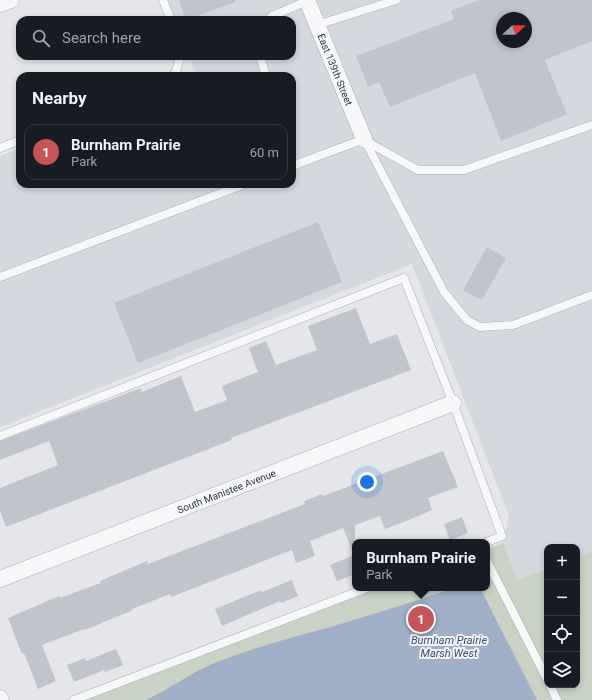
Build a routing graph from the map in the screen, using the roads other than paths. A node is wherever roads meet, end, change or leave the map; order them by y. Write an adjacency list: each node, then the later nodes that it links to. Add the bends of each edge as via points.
1 (11, 0): 5 (street)
2 (163, 0): 6 (lane)
3 (307, 0): 7 (lane); 8 (street, East 139th Street)
4 (396, 0): 8 (lane)
5 (0, 4)
6 (169, 16)
7 (272, 16)
8 (317, 25): 14 (street, East 139th Street)
9 (179, 60): 11 (lane)
10 (261, 60): 12 (lane)
11 (176, 72)
12 (265, 72)
13 (592, 125): 14 (lane, via 464,170 418,170)
14 (364, 139): 17 (lane); 20 (lane, via 444,292 467,320 480,327 513,325)
15 (16, 142): 16 (lane)
16 (0, 148)
17 (296, 165)
18 (234, 188): 19 (lane)
19 (0, 277)
20 (592, 294)
21 (453, 403): 22 (lane, via 404,278); 23 (lane, via 502,536); 25 (street, South Manistee Avenue)
22 (0, 436)
23 (490, 541)
24 (490, 566): 27 (lane)
25 (0, 579)
26 (359, 591): 29 (lane)
27 (544, 673)
28 (551, 688): 30 (lane)
29 (74, 700)
30 (557, 700)

